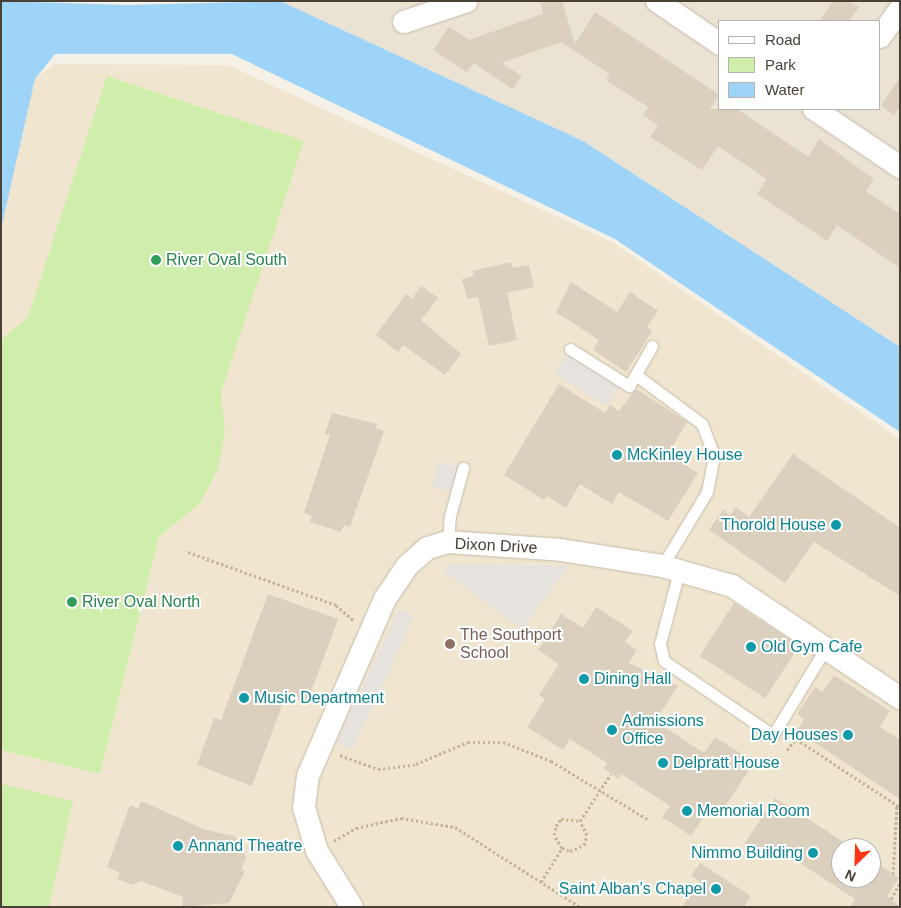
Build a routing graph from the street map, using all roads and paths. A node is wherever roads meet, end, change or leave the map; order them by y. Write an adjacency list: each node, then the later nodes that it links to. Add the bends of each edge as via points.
1 (467, 1): 4 (street)
2 (657, 1): 6 (street)
3 (900, 9): 5 (street)
4 (404, 22)
5 (881, 36)
6 (718, 43)
7 (822, 111): 8 (street)
8 (900, 167)
9 (652, 346): 11 (lane)
10 (570, 349): 11 (lane, via 629,386)
11 (636, 375): 15 (lane, via 702,424 714,456 707,492)
12 (462, 468): 13 (lane, via 450,516)
13 (448, 542): 15 (street, Dixon Drive, via 561,550); 16 (street, Dixon Drive, via 428,548 407,566)
14 (188, 552): 16 (path, via 336,605)
15 (671, 568): 17 (street, Dixon Drive, via 732,586); 17 (lane, via 660,644 664,661 773,735)
16 (372, 632): 19 (street, Dixon Drive)
17 (825, 649): 18 (street, Dixon Drive)
18 (900, 698)
19 (321, 747): 22 (path, via 378,769 416,764 468,742 503,742 551,761); 27 (street, Dixon Drive, via 308,776 304,808)
20 (787, 750): 23 (path, via 796,739)
21 (611, 774): 22 (path)
22 (600, 790): 24 (path); 25 (path)
23 (898, 806): 28 (path)
24 (649, 820)
25 (580, 822): 26 (path, via 586,835 584,845 570,851); 26 (path, via 569,818 556,826 554,835)
26 (562, 848): 29 (path)
27 (317, 851): 29 (path, via 356,828 401,818 455,827); 32 (street, Dixon Drive)
28 (893, 874)
29 (541, 882): 33 (path)
30 (900, 883): 31 (path)
31 (891, 899)
32 (352, 907)
33 (580, 907)

